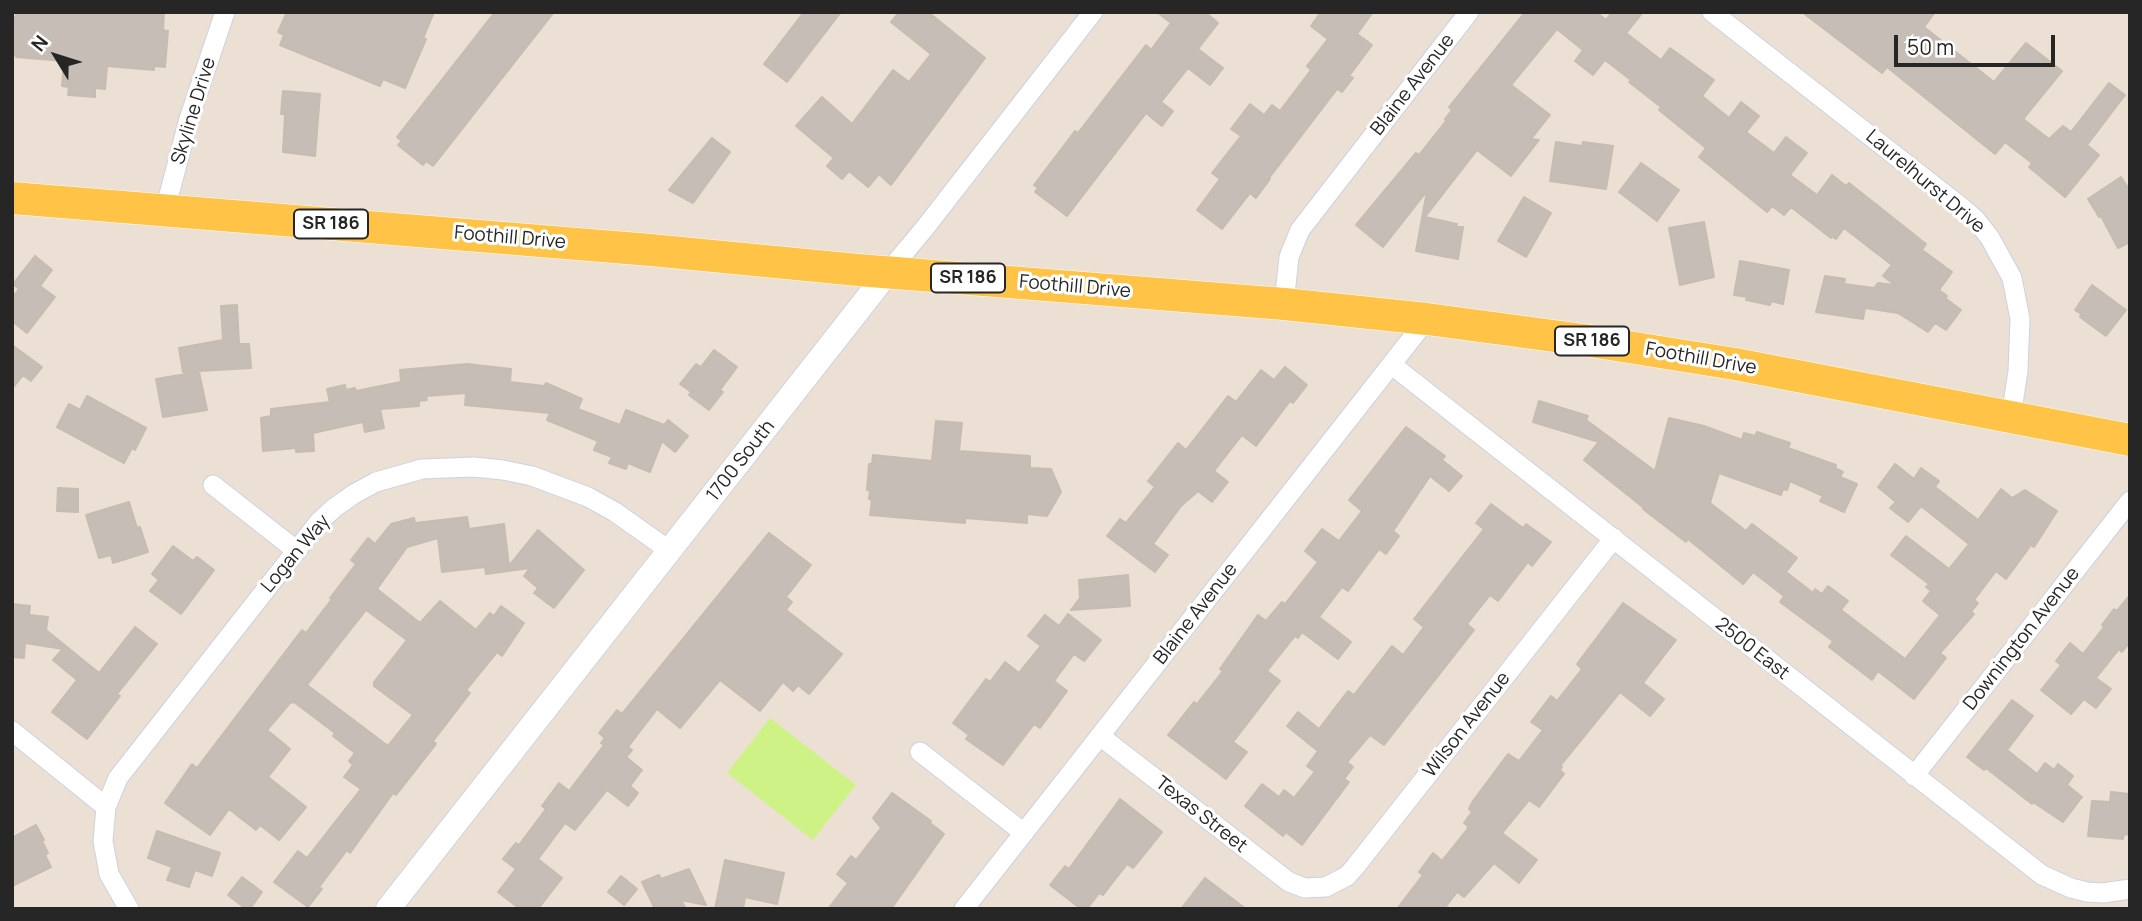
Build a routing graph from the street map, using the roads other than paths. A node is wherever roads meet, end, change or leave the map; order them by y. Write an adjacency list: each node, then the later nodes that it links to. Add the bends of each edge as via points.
1 (225, 12): 6 (street, Skyline Drive)
2 (1093, 12): 7 (street, 1700 South)
3 (1469, 12): 8 (street, Blaine Avenue, via 1300,230 1289,257)
4 (1712, 12): 11 (street, Laurelhurst Drive, via 1961,207 1990,238 2012,278 2020,319)
5 (12, 198): 6 (main road, Foothill Drive / SR 186)
6 (165, 210): 7 (main road, Foothill Drive / SR 186)
7 (888, 272): 8 (main road, Foothill Drive / SR 186); 17 (street, 1700 South)
8 (1284, 304): 9 (main road, Foothill Drive / SR 186)
9 (1427, 318): 10 (street, Blaine Avenue); 11 (main road, Foothill Drive / SR 186, via 1723,362)
10 (1392, 365): 15 (street, 2500 East); 19 (street, Blaine Avenue)
11 (2011, 417): 12 (main road, Foothill Drive / SR 186)
12 (2130, 440)
13 (213, 485): 16 (street)
14 (2130, 502): 21 (street, Downington Avenue)
15 (1614, 538): 21 (street, 2500 East); 24 (street, Wilson Avenue, via 1356,867 1326,887)
16 (297, 551): 17 (street, Logan Way, via 334,508 365,488 399,474 448,467 503,470 560,485 615,512); 22 (street, Logan Way, via 128,764)
17 (670, 551): 27 (street, 1700 South)
18 (12, 731): 22 (street)
19 (1100, 736): 23 (street, Blaine Avenue); 24 (street, Texas Street, via 1282,877)
20 (920, 752): 23 (street)
21 (1914, 776): 25 (street, 2500 East, via 2056,883 2087,892)
22 (106, 807): 26 (street, Logan Way, via 105,859 115,888)
23 (1024, 833): 28 (street, Blaine Avenue)
24 (1306, 888)
25 (2130, 889)
26 (129, 909)
27 (388, 909)
28 (964, 909)

